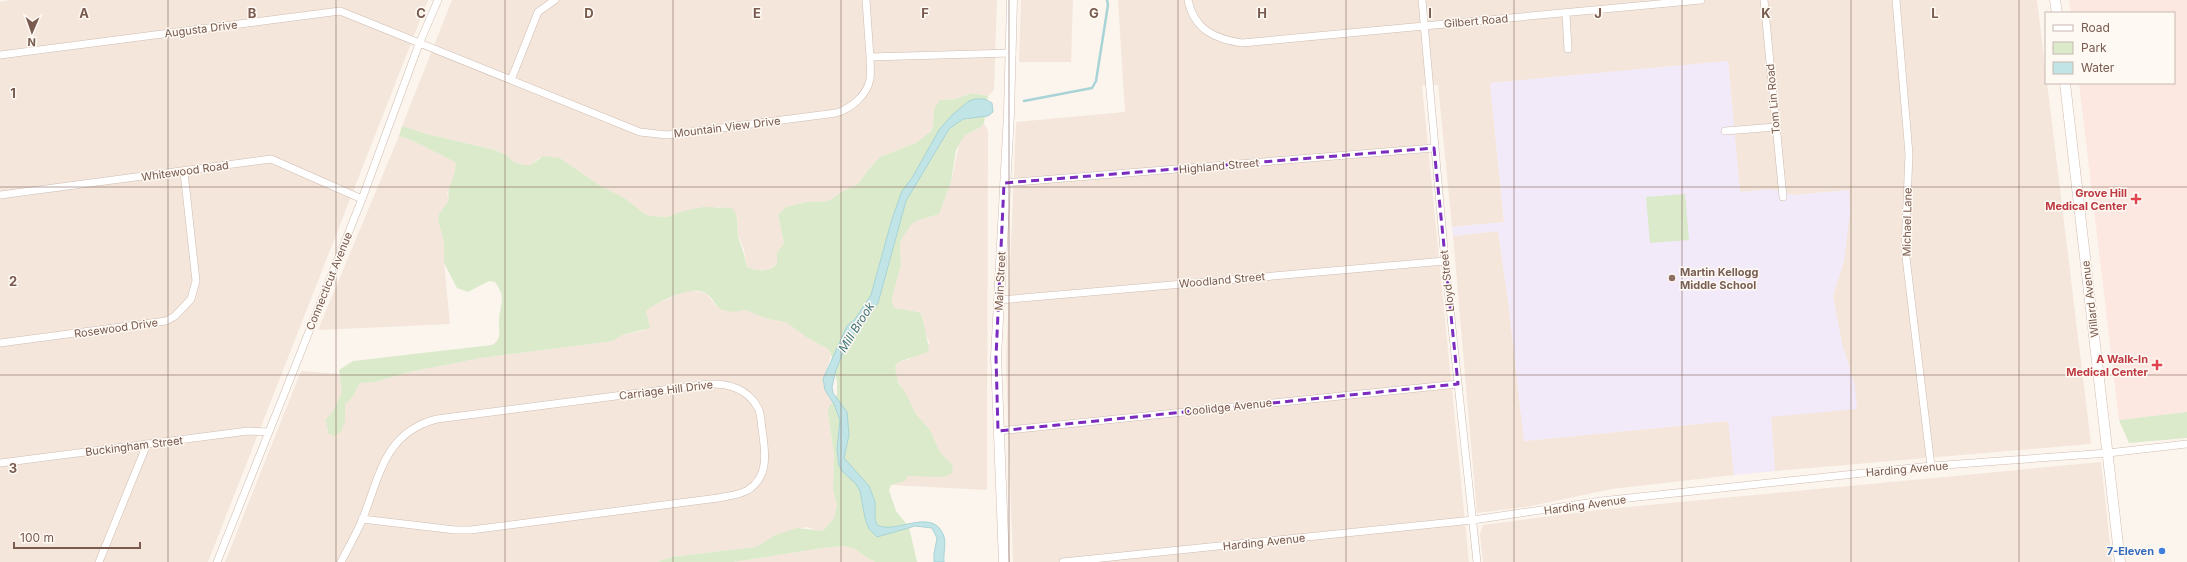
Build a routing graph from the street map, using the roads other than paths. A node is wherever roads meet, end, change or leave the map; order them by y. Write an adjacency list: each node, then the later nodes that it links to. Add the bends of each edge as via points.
1 (438, 0): 14 (street, Connecticut Avenue)
2 (555, 0): 19 (street, via 538,12)
3 (866, 0): 18 (street, Mountain View Drive)
4 (1012, 0): 16 (main road, Main Street)
5 (1188, 0): 13 (street, Gilbert Road, via 1190,12 1212,36 1242,43)
6 (1422, 0): 13 (street, Lloyd Street)
7 (1701, 0): 12 (street, Gilbert Road)
8 (1764, 0): 21 (street, Tom Lin Road)
9 (1896, 0): 39 (street, Michael Lane, via 1909,154 1905,249)
10 (2056, 0): 11 (main road)
11 (2057, 12)
12 (1566, 14): 13 (street, Gilbert Road); 15 (street)
13 (1424, 25): 23 (street, Lloyd Street)
14 (419, 44): 17 (street, Augusta Drive, via 340,11); 19 (street, Mountain View Drive); 28 (street, Connecticut Avenue)
15 (1568, 49)
16 (1012, 53): 18 (street); 25 (main road, Main Street)
17 (0, 55)
18 (870, 57): 19 (street, Mountain View Drive, via 870,80 863,94 847,110 836,114 667,135 640,132)
19 (511, 80)
20 (2065, 84): 37 (main road, Willard Avenue)
21 (1776, 126): 22 (street); 27 (street, Tom Lin Road)
22 (1725, 131)
23 (1434, 148): 25 (street, Highland Street); 29 (street, Lloyd Street)
24 (184, 172): 26 (street, Whitewood Road); 28 (street, Whitewood Road, via 271,160); 31 (street, Rosewood Drive, via 196,281 193,295 184,308 175,316 158,322)
25 (1004, 183): 30 (main road, Main Street)
26 (0, 195)
27 (1783, 198)
28 (362, 199): 34 (street, Connecticut Avenue)
29 (1445, 261): 30 (street, Woodland Street); 32 (street, Lloyd Street)
30 (1000, 300): 33 (main road, Main Street, via 996,357)
31 (0, 343)
32 (1458, 384): 33 (street, Coolidge Avenue); 41 (street, Lloyd Street)
33 (998, 431): 45 (main road, Main Street)
34 (268, 432): 35 (street, Buckingham Street, via 248,431); 43 (street, Connecticut Avenue)
35 (147, 444): 38 (street, Buckingham Street); 42 (street)
36 (2187, 444): 37 (street, Harding Avenue)
37 (2108, 453): 39 (street, Harding Avenue); 48 (main road, Willard Avenue)
38 (0, 463)
39 (1931, 466): 41 (street, Harding Avenue, via 1601,501)
40 (362, 519): 40 (street, Carriage Hill Drive, via 393,446 403,435 423,422 724,383 748,396 758,408 766,457 763,469 753,485 738,494 471,530); 44 (street, Carriage Hill Drive)
41 (1473, 520): 46 (street, Harding Avenue); 47 (street, Lloyd Street)
42 (99, 562)
43 (217, 562)
44 (341, 562)
45 (1004, 562)
46 (1064, 562)
47 (1477, 562)
48 (2120, 562)

